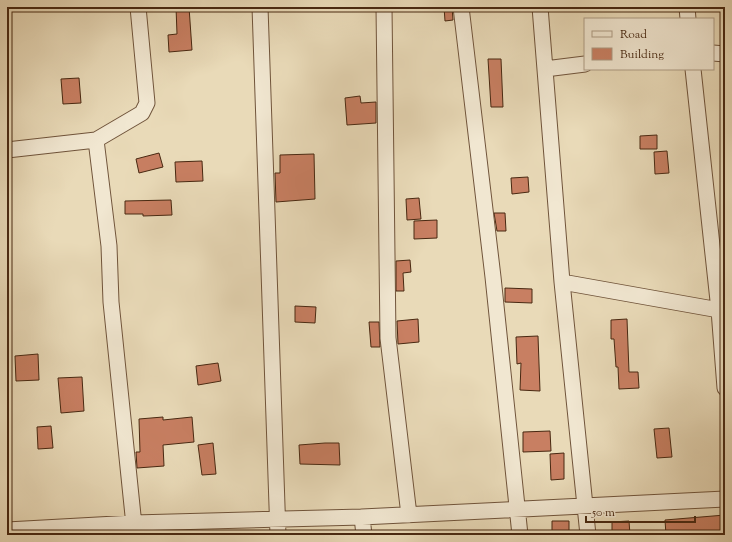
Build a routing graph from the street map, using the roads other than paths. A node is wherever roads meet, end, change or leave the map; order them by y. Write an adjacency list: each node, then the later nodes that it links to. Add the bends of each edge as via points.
1 (138, 7): 13 (street, via 147,103 142,113)
2 (260, 7): 23 (street)
3 (384, 7): 21 (street, via 388,338)
4 (462, 7): 20 (street)
5 (540, 7): 11 (street)
6 (687, 7): 7 (street)
7 (688, 18)
8 (714, 53): 9 (street)
9 (725, 54)
10 (584, 64): 11 (street)
11 (545, 69): 15 (street)
12 (693, 70): 16 (street)
13 (96, 140): 14 (street); 24 (street, via 109,246 111,302)
14 (7, 150)
15 (562, 282): 16 (street); 19 (street)
16 (719, 310): 17 (street)
17 (725, 388)
18 (725, 499): 19 (street)
19 (584, 505): 20 (street); 29 (street)
20 (517, 510): 21 (street); 28 (street)
21 (410, 514): 22 (street)
22 (362, 517): 23 (street); 27 (street)
23 (276, 519): 24 (street); 26 (street)
24 (134, 529): 25 (street)
25 (7, 530)
26 (278, 535)
27 (364, 535)
28 (520, 535)
29 (588, 535)

